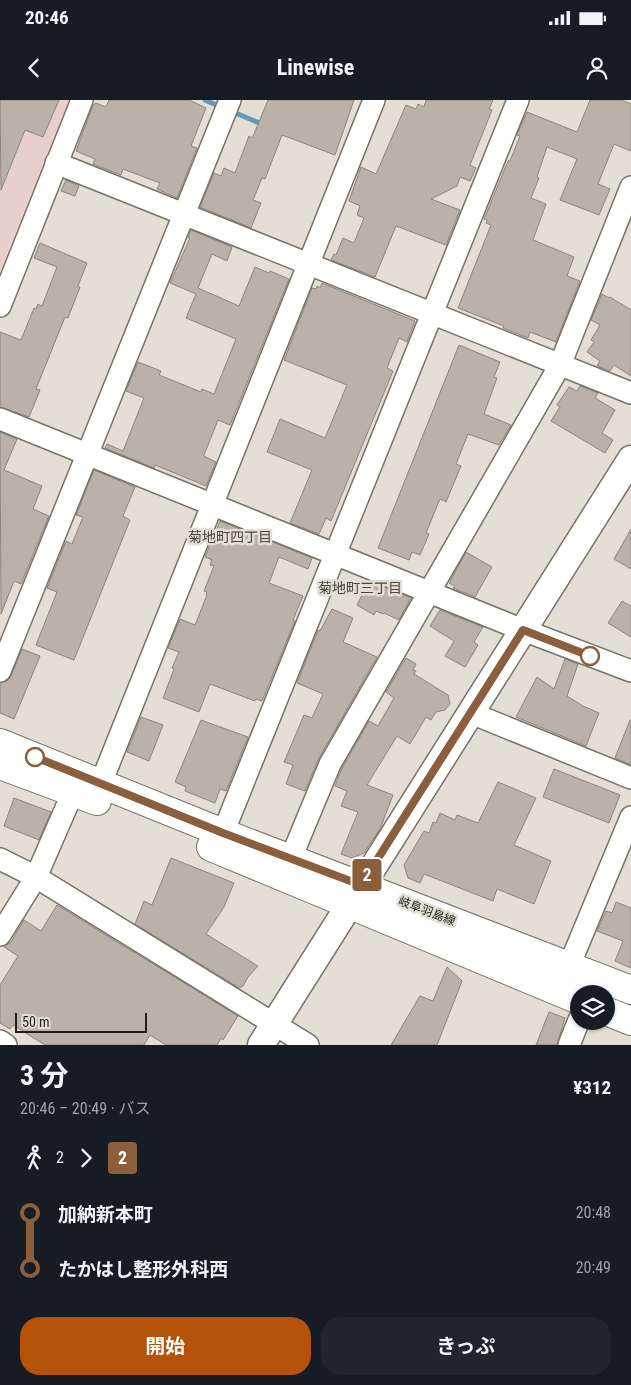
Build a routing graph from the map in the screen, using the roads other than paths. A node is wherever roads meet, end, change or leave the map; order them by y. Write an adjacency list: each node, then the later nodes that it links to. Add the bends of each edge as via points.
1 (82, 100): 5 (street)
2 (230, 100): 7 (street)
3 (374, 100): 8 (street)
4 (518, 100): 10 (street)
5 (56, 163): 7 (street); 9 (street)
6 (631, 187): 11 (street)
7 (184, 214): 8 (street); 14 (street)
8 (308, 264): 10 (street); 16 (street)
9 (0, 306)
10 (432, 313): 11 (street); 17 (street)
11 (560, 365): 12 (street); 18 (street)
12 (631, 393)
13 (0, 419): 14 (street)
14 (87, 454): 16 (street); 20 (street)
15 (631, 460): 19 (street)
16 (212, 505): 17 (street); 26 (street)
17 (335, 554): 18 (street); 29 (street)
18 (428, 592): 19 (street); 30 (street, via 330,764)
19 (523, 630): 21 (street); 22 (street)
20 (0, 671)
21 (631, 671)
22 (471, 713): 25 (street); 33 (street)
23 (0, 743): 26 (main road, 岐阜羽島線)
24 (0, 765): 27 (main road, 岐阜羽島線)
25 (631, 778)
26 (100, 783): 29 (main road, 岐阜羽島線)
27 (73, 792): 32 (street); 33 (main road, 岐阜羽島線, via 176,833)
28 (631, 817): 35 (street)
29 (223, 833): 30 (main road, 岐阜羽島線)
30 (291, 858): 33 (main road, 岐阜羽島線)
31 (0, 859): 32 (street)
32 (36, 877): 34 (street); 41 (street)
33 (355, 895): 35 (main road, 岐阜羽島線); 37 (main road, 岐阜羽島線); 41 (street)
34 (0, 934)
35 (569, 966): 36 (main road, 岐阜羽島線)
36 (631, 990)
37 (570, 996)
38 (615, 1015): 39 (main road)
39 (631, 1021)
40 (575, 1030): 45 (street)
41 (267, 1034): 44 (street)
42 (0, 1042): 43 (street)
43 (6, 1045)
44 (308, 1045)
45 (569, 1045)

